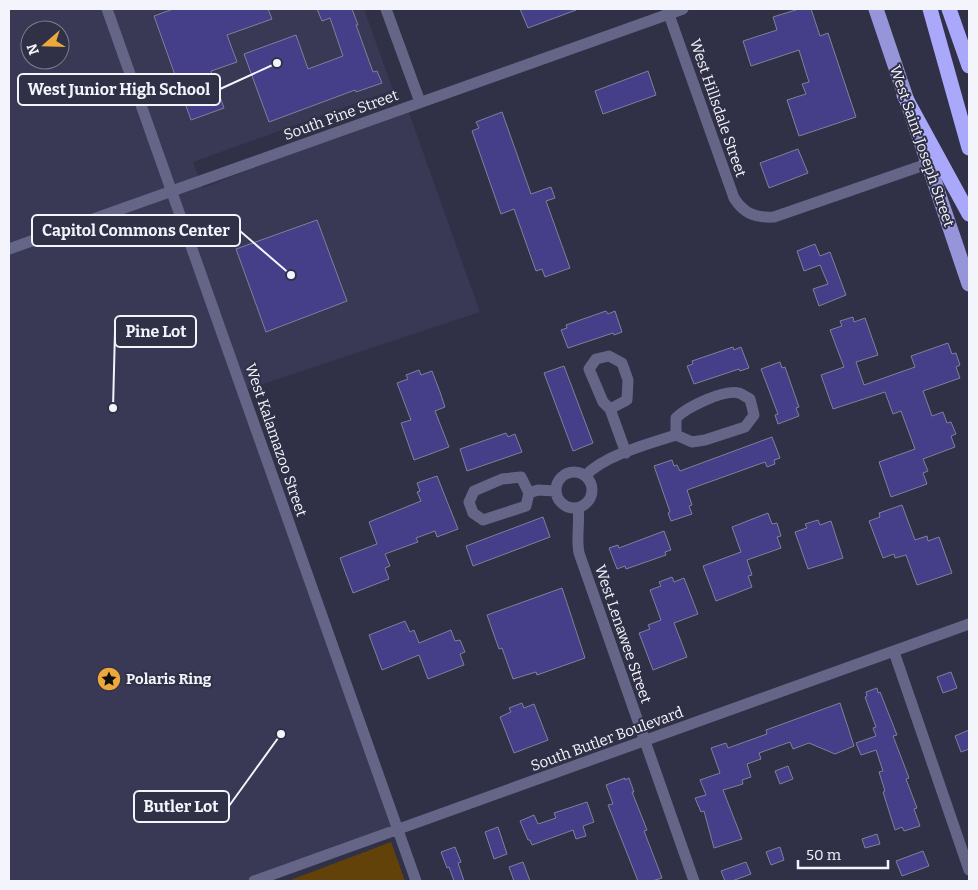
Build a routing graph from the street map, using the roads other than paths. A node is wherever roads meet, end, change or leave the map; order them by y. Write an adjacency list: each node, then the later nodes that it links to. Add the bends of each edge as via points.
1 (107, 9): 13 (street, West Kalamazoo Street)
2 (386, 9): 10 (street)
3 (683, 9): 7 (street, South Pine Street)
4 (876, 9): 9 (main road, West Saint Joseph Street)
5 (930, 9): 11 (highway)
6 (949, 9): 8 (highway)
7 (668, 11): 10 (street, South Pine Street); 12 (street, West Hillsdale Street, via 734,198 747,212 774,217)
8 (969, 66)
9 (904, 96): 12 (main road, West Saint Joseph Street); 14 (highway)
10 (420, 102): 13 (street, South Pine Street)
11 (969, 148)
12 (927, 164): 16 (main road, West Saint Joseph Street)
13 (172, 191): 15 (street, South Pine Street); 27 (street, West Kalamazoo Street)
14 (969, 214)
15 (9, 249)
16 (969, 284)
17 (610, 409): 17 (street, via 603,402 589,369 596,359 609,356 622,363 628,380 627,400); 19 (street)
18 (676, 435): 18 (street, via 692,442 745,427 754,416 750,399 738,393 722,394 684,410 676,418); 19 (street)
19 (626, 452): 20 (street, via 593,467)
20 (585, 476): 21 (street, via 574,472 564,475 556,485); 23 (street, via 592,491 588,502)
21 (556, 491): 22 (street); 23 (street, via 563,505)
22 (529, 493): 22 (street, via 521,478 502,479 474,491 469,502 473,514 484,520 526,506)
23 (578, 508): 26 (street, West Lenawee Street, via 579,553)
24 (969, 624): 25 (street, South Butler Boulevard)
25 (894, 652): 26 (street, South Butler Boulevard); 28 (street)
26 (645, 742): 27 (street, South Butler Boulevard); 31 (street, West Lenawee Street)
27 (398, 830): 29 (street, South Butler Boulevard); 30 (street, West Kalamazoo Street)
28 (969, 870)
29 (254, 881)
30 (416, 881)
31 (694, 881)

